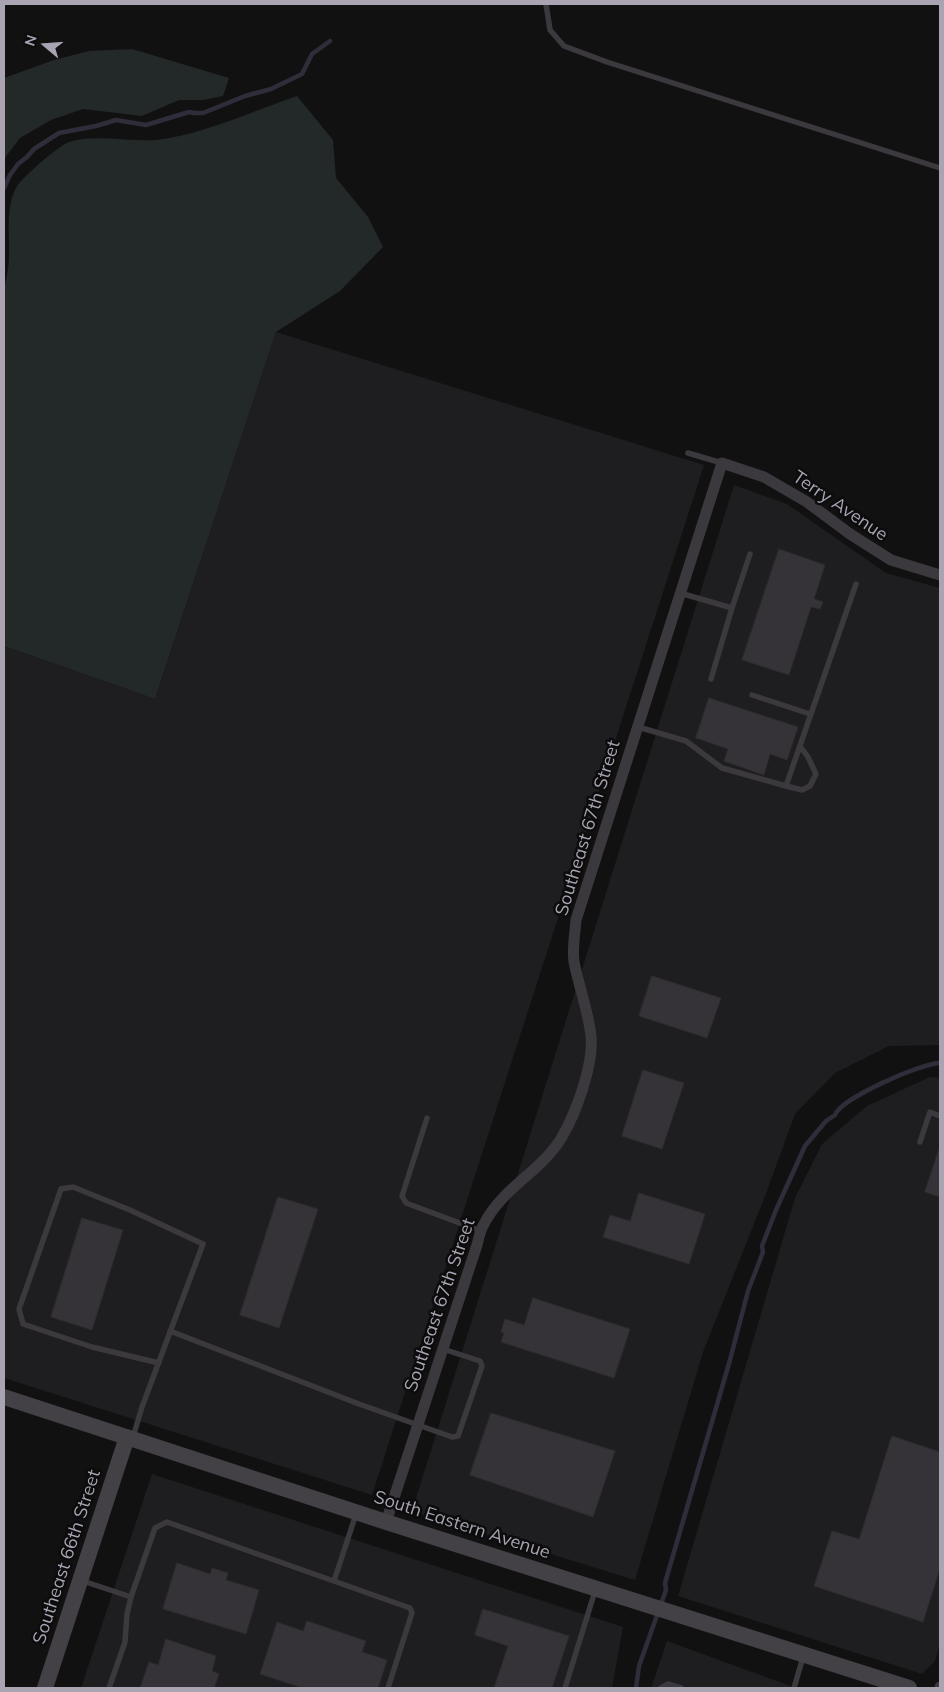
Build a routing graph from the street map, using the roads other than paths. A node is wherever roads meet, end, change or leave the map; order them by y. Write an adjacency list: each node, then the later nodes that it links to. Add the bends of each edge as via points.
1 (546, 4): 2 (lane, via 550,30 564,46)
2 (940, 168)
3 (688, 453): 4 (lane)
4 (722, 463): 6 (street, Terry Avenue, via 773,482 891,560); 8 (street, Southeast 67th Street)
5 (750, 554): 9 (lane)
6 (940, 575)
7 (856, 584): 12 (lane)
8 (680, 593): 9 (lane); 13 (street, Southeast 67th Street)
9 (732, 608): 10 (lane)
10 (711, 679)
11 (752, 695): 12 (lane)
12 (810, 714): 14 (lane)
13 (638, 727): 15 (lane, via 686,741 722,768); 19 (street, Southeast 67th Street, via 576,920 574,960 591,1038 590,1063 573,1116 562,1138 544,1160 505,1194)
14 (800, 746): 15 (lane); 15 (lane, via 816,774 810,786 802,790)
15 (786, 786)
16 (940, 1116): 18 (lane, via 930,1112)
17 (427, 1118): 19 (lane, via 402,1196 406,1203)
18 (920, 1142)
19 (481, 1231): 21 (street, Southeast 67th Street)
20 (170, 1331): 22 (lane); 22 (lane, via 202,1244 130,1210 73,1188 61,1189 18,1309 23,1324 92,1347); 24 (lane)
21 (443, 1349): 24 (street, Southeast 67th Street); 24 (lane, via 480,1361 482,1366 458,1436 452,1437)
22 (158, 1363): 25 (lane)
23 (4, 1397): 25 (main road, South Eastern Avenue)
24 (418, 1425): 27 (street, Southeast 67th Street)
25 (130, 1438): 26 (main road, South Eastern Avenue); 28 (main road, Southeast 66th Street)
26 (357, 1512): 27 (main road, South Eastern Avenue); 29 (lane)
27 (386, 1522): 30 (main road, South Eastern Avenue)
28 (80, 1581): 31 (lane); 33 (main road, Southeast 66th Street)
29 (334, 1581): 31 (lane, via 167,1522 155,1528); 35 (lane, via 410,1608 412,1613)
30 (596, 1588): 32 (main road, South Eastern Avenue); 36 (lane)
31 (131, 1597): 34 (lane, via 125,1642)
32 (804, 1655): 39 (lane); 40 (main road, South Eastern Avenue)
33 (45, 1688)
34 (109, 1688)
35 (388, 1688)
36 (565, 1688)
37 (661, 1688): 38 (lane, via 668,1684)
38 (681, 1688)
39 (794, 1688)
40 (909, 1688)

